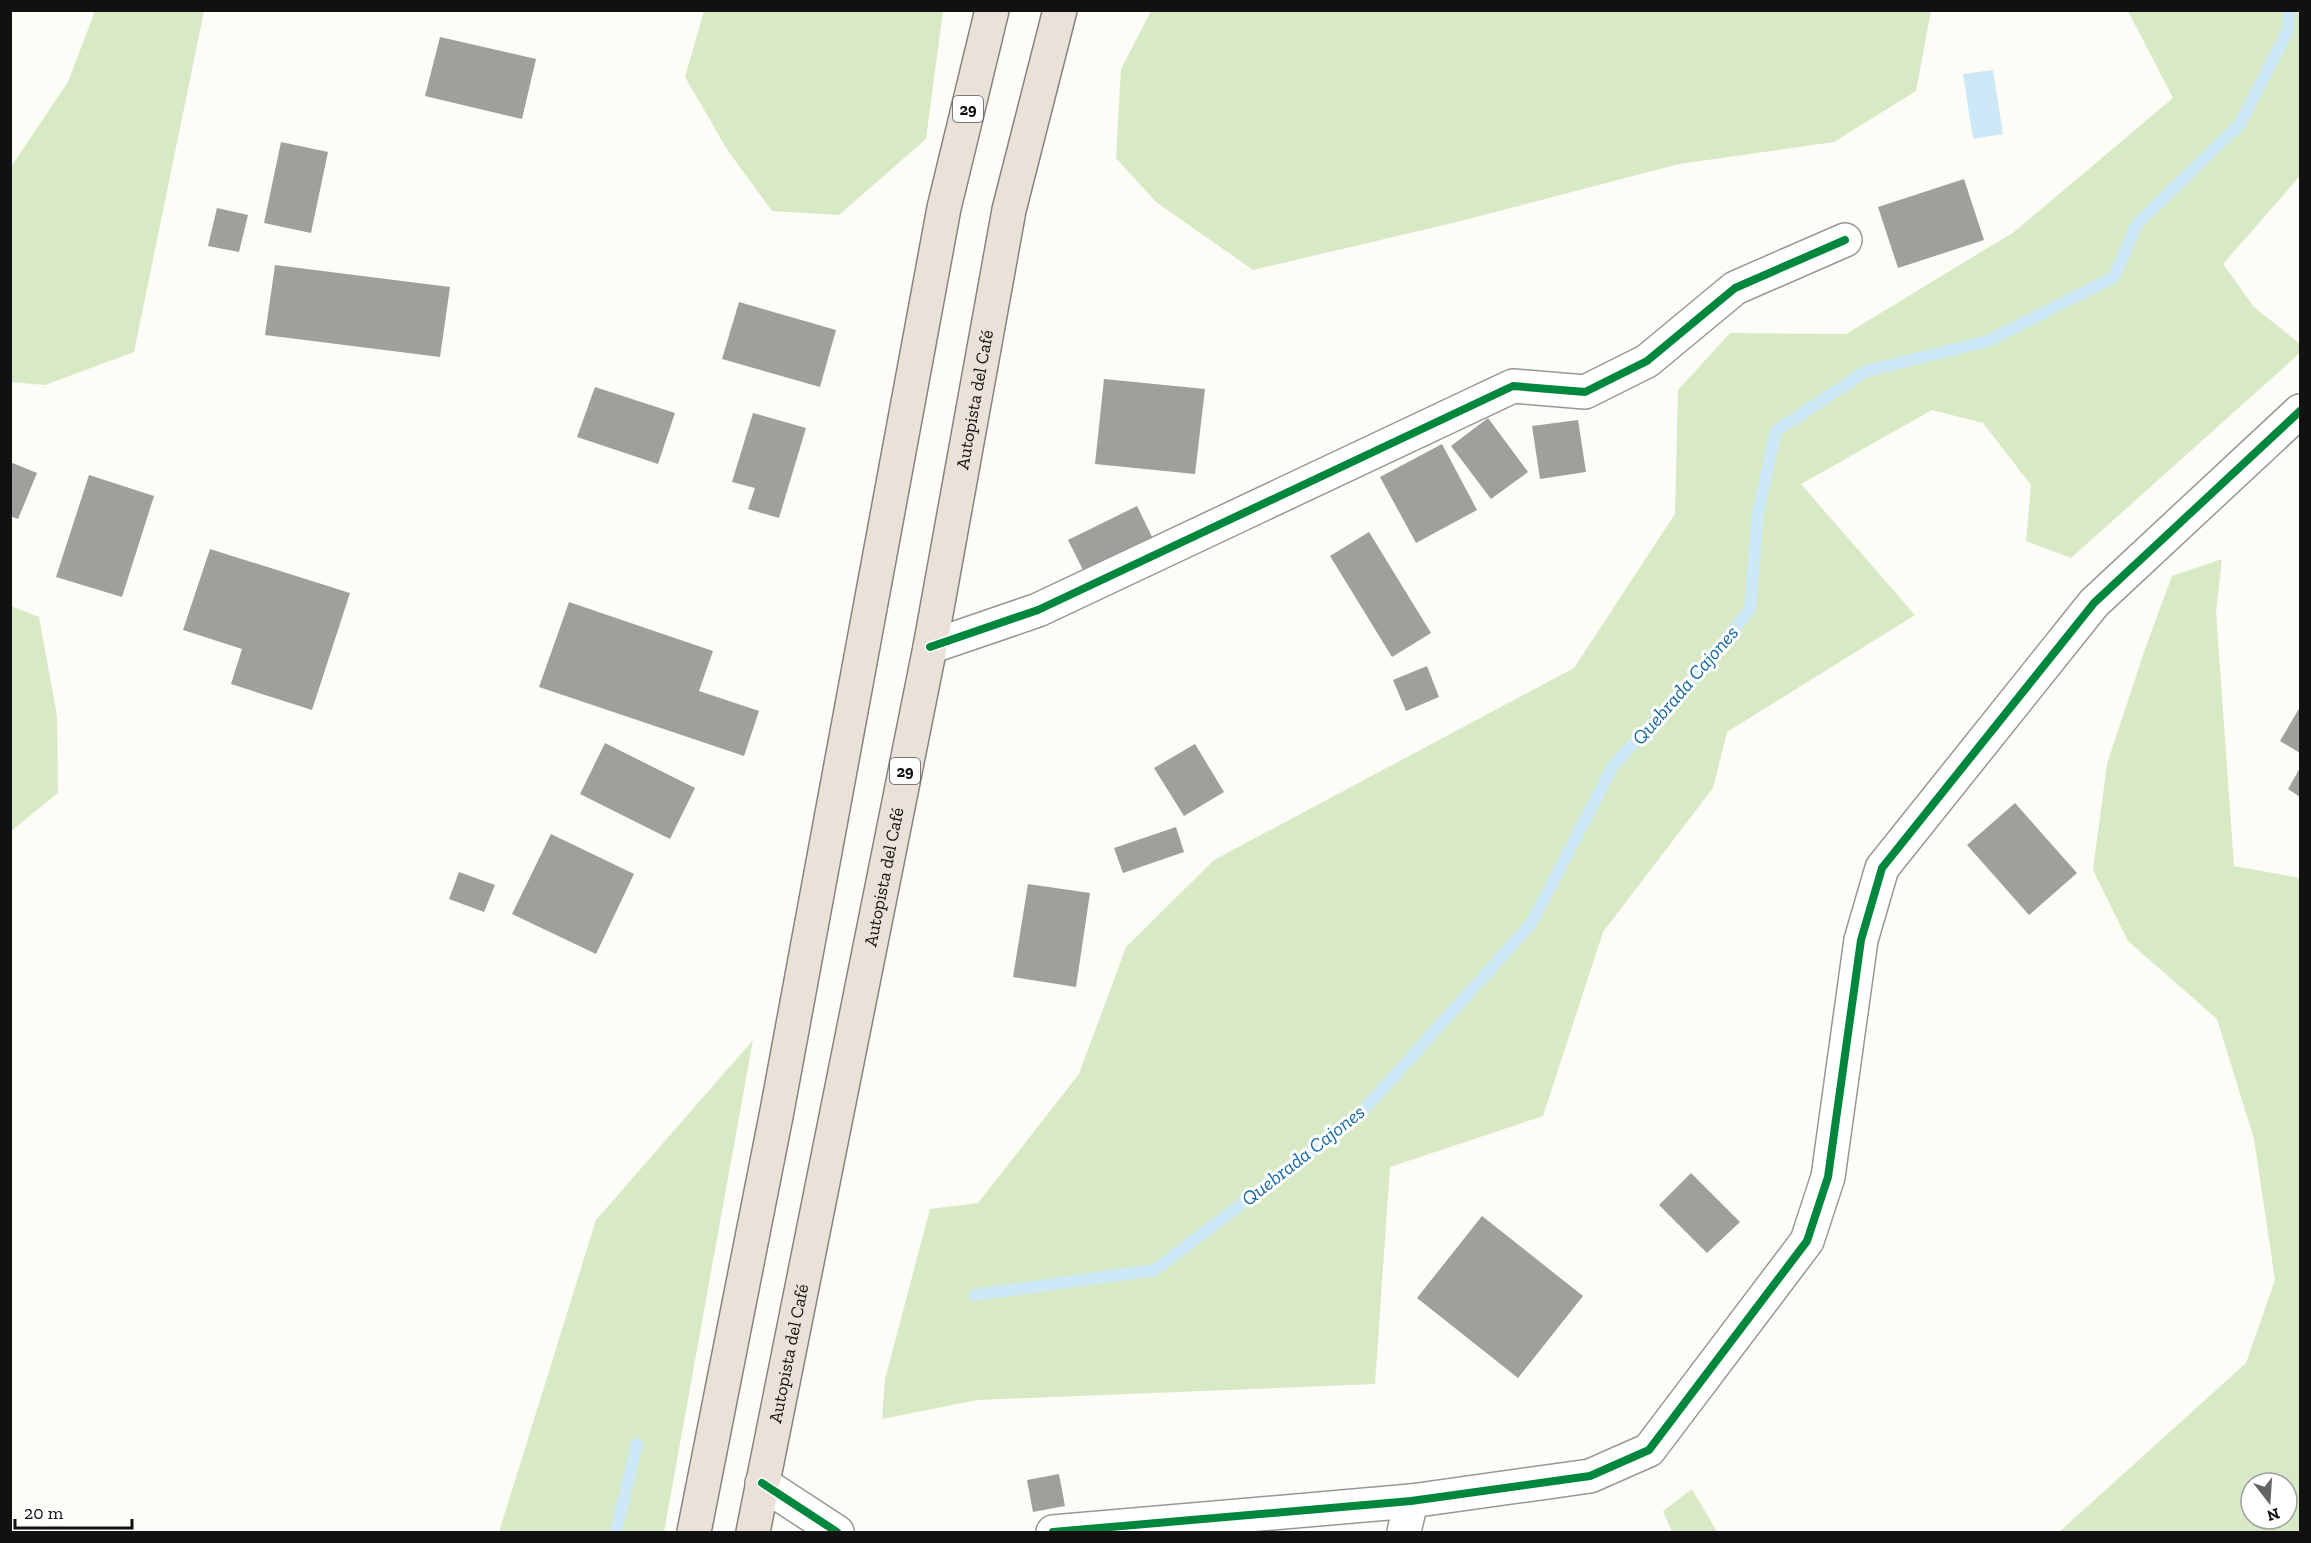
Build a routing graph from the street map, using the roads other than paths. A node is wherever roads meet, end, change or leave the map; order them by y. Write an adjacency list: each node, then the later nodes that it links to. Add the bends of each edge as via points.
1 (992, 10): 8 (highway, 29, via 944,208 777,1111)
2 (1060, 10): 5 (highway, Autopista del Café / 29, via 1009,210)
3 (1845, 240): 5 (street, via 1735,288 1647,361 1585,392 1513,386 1038,610)
4 (2301, 411): 7 (street, via 2094,603 1882,868 1861,940 1828,1177 1807,1241 1649,1450 1590,1476)
5 (930, 647): 6 (highway, Autopista del Café / 29)
6 (762, 1483): 9 (highway, Autopista del Café / 29); 10 (street)
7 (1407, 1517): 11 (street)
8 (694, 1533)
9 (753, 1533)
10 (837, 1533)
11 (1053, 1533)

